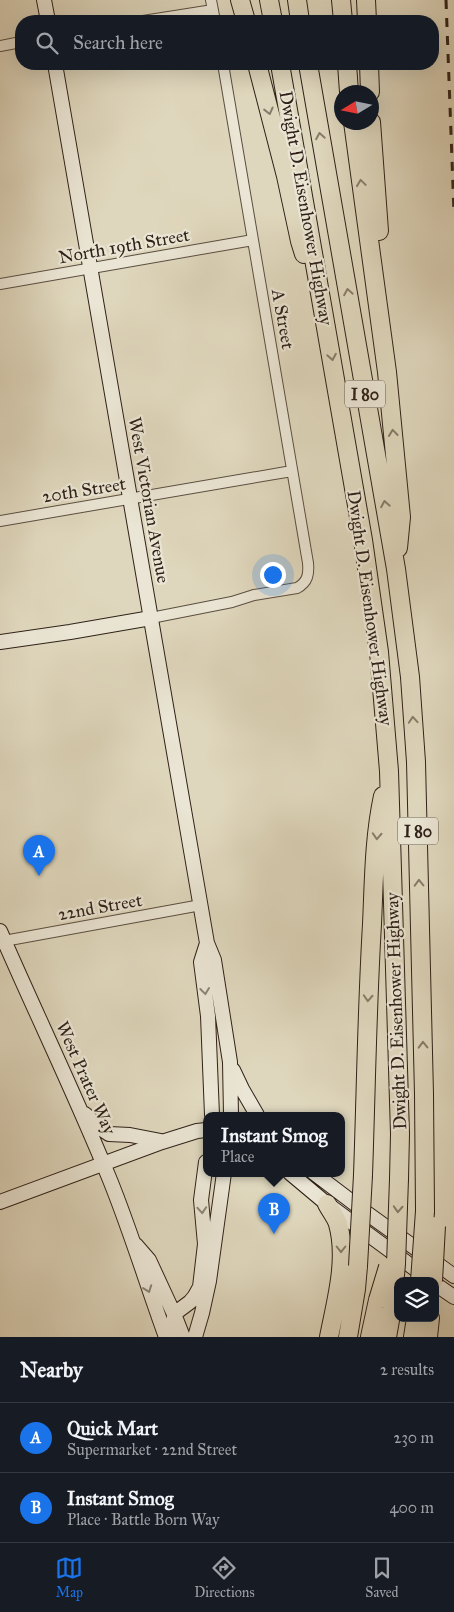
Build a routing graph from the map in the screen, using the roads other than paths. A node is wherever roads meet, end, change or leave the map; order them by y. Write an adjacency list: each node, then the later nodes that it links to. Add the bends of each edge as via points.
1 (44, 0): 8 (main road)
2 (240, 0): 10 (highway)
3 (269, 0): 11 (highway)
4 (297, 0): 12 (highway)
5 (341, 0): 13 (highway)
6 (366, 0): 14 (highway)
7 (212, 5): 9 (street)
8 (47, 15)
9 (169, 15)
10 (244, 15)
11 (272, 15)
12 (299, 15)
13 (342, 15)
14 (367, 15)
15 (15, 43): 16 (street)
16 (0, 46)
17 (56, 70): 29 (main road, West Victorian Avenue)
18 (223, 70): 28 (street, A Street)
19 (259, 70): 32 (highway, one-way to 32, via 300,241)
20 (281, 70): 32 (highway, Dwight D. Eisenhower Highway / I 80)
21 (309, 70): 36 (highway, Dwight D. Eisenhower Highway / I 80, one-way to 21)
22 (348, 70): 24 (highway)
23 (369, 70): 25 (highway)
24 (349, 85)
25 (370, 85)
26 (354, 130): 31 (highway, one-way to 26)
27 (372, 130): 31 (highway, via 381,254)
28 (253, 240): 29 (street, North 19th Street); 33 (street, A Street)
29 (90, 268): 30 (street, North 19th Street); 34 (main road, West Victorian Avenue)
30 (0, 284)
31 (376, 284): 36 (highway, one-way to 31, via 401,517)
32 (324, 309): 39 (highway, Dwight D. Eisenhower Highway / I 80, one-way to 39, via 373,604)
33 (292, 471): 34 (street, 20th Street); 37 (street, A Street, via 308,562 307,580 297,588)
34 (130, 499): 35 (street, 20th Street); 37 (main road, West Victorian Avenue)
35 (0, 521)
36 (396, 569): 59 (highway, Dwight D. Eisenhower Highway / I 80, one-way to 36, via 424,1094 416,762 410,677)
37 (151, 618): 38 (main road); 40 (main road, West Victorian Avenue)
38 (0, 642)
39 (389, 771): 67 (highway, Dwight D. Eisenhower Highway / I 80, one-way to 67, bridge, via 400,1180 397,1238); 75 (highway, one-way to 75, bridge, via 377,823 358,1266)
40 (201, 906): 41 (street, 22nd Street); 42 (main road, West Victorian Avenue)
41 (2, 936): 44 (main road, West Prater Way)
42 (208, 943): 43 (main road, West Victorian Avenue, via 214,960); 45 (main road, West Victorian Avenue, one-way to 45, via 201,962 208,1016)
43 (230, 1062): 46 (main road, West Victorian Avenue); 47 (main road)
44 (80, 1108): 49 (main road, via 109,1134); 50 (main road, West Prater Way)
45 (212, 1112)
46 (231, 1112)
47 (254, 1112)
48 (203, 1130): 49 (main road)
49 (162, 1142): 50 (main road)
50 (103, 1163): 57 (main road); 60 (main road, West Prater Way)
51 (204, 1177): 68 (main road, one-way to 68, via 201,1200 205,1244 200,1287 190,1302)
52 (223, 1177): 56 (main road)
53 (231, 1177): 56 (main road)
54 (295, 1177): 58 (main road)
55 (319, 1177): 61 (main road)
56 (222, 1188): 73 (main road, via 209,1281)
57 (0, 1202)
58 (327, 1204): 63 (main road); 74 (highway, one-way to 74, via 337,1222 341,1243 339,1281)
59 (431, 1215): 62 (highway, Dwight D. Eisenhower Highway / I 80, bridge); 64 (highway, bridge)
60 (134, 1243): 68 (main road, West Prater Way, via 149,1260); 70 (main road, West Prater Way, one-way to 70)
61 (454, 1276)
62 (421, 1277)
63 (426, 1277)
64 (433, 1277)
65 (439, 1287): 66 (main road)
66 (454, 1298)
67 (385, 1304): 76 (highway); 77 (highway, Dwight D. Eisenhower Highway / I 80)
68 (174, 1314): 71 (main road); 72 (main road, West Prater Way)
69 (426, 1325): 78 (highway)
70 (166, 1337)
71 (173, 1337)
72 (183, 1337)
73 (195, 1337)
74 (329, 1337)
75 (348, 1337)
76 (370, 1337)
77 (387, 1337)
78 (413, 1337)

